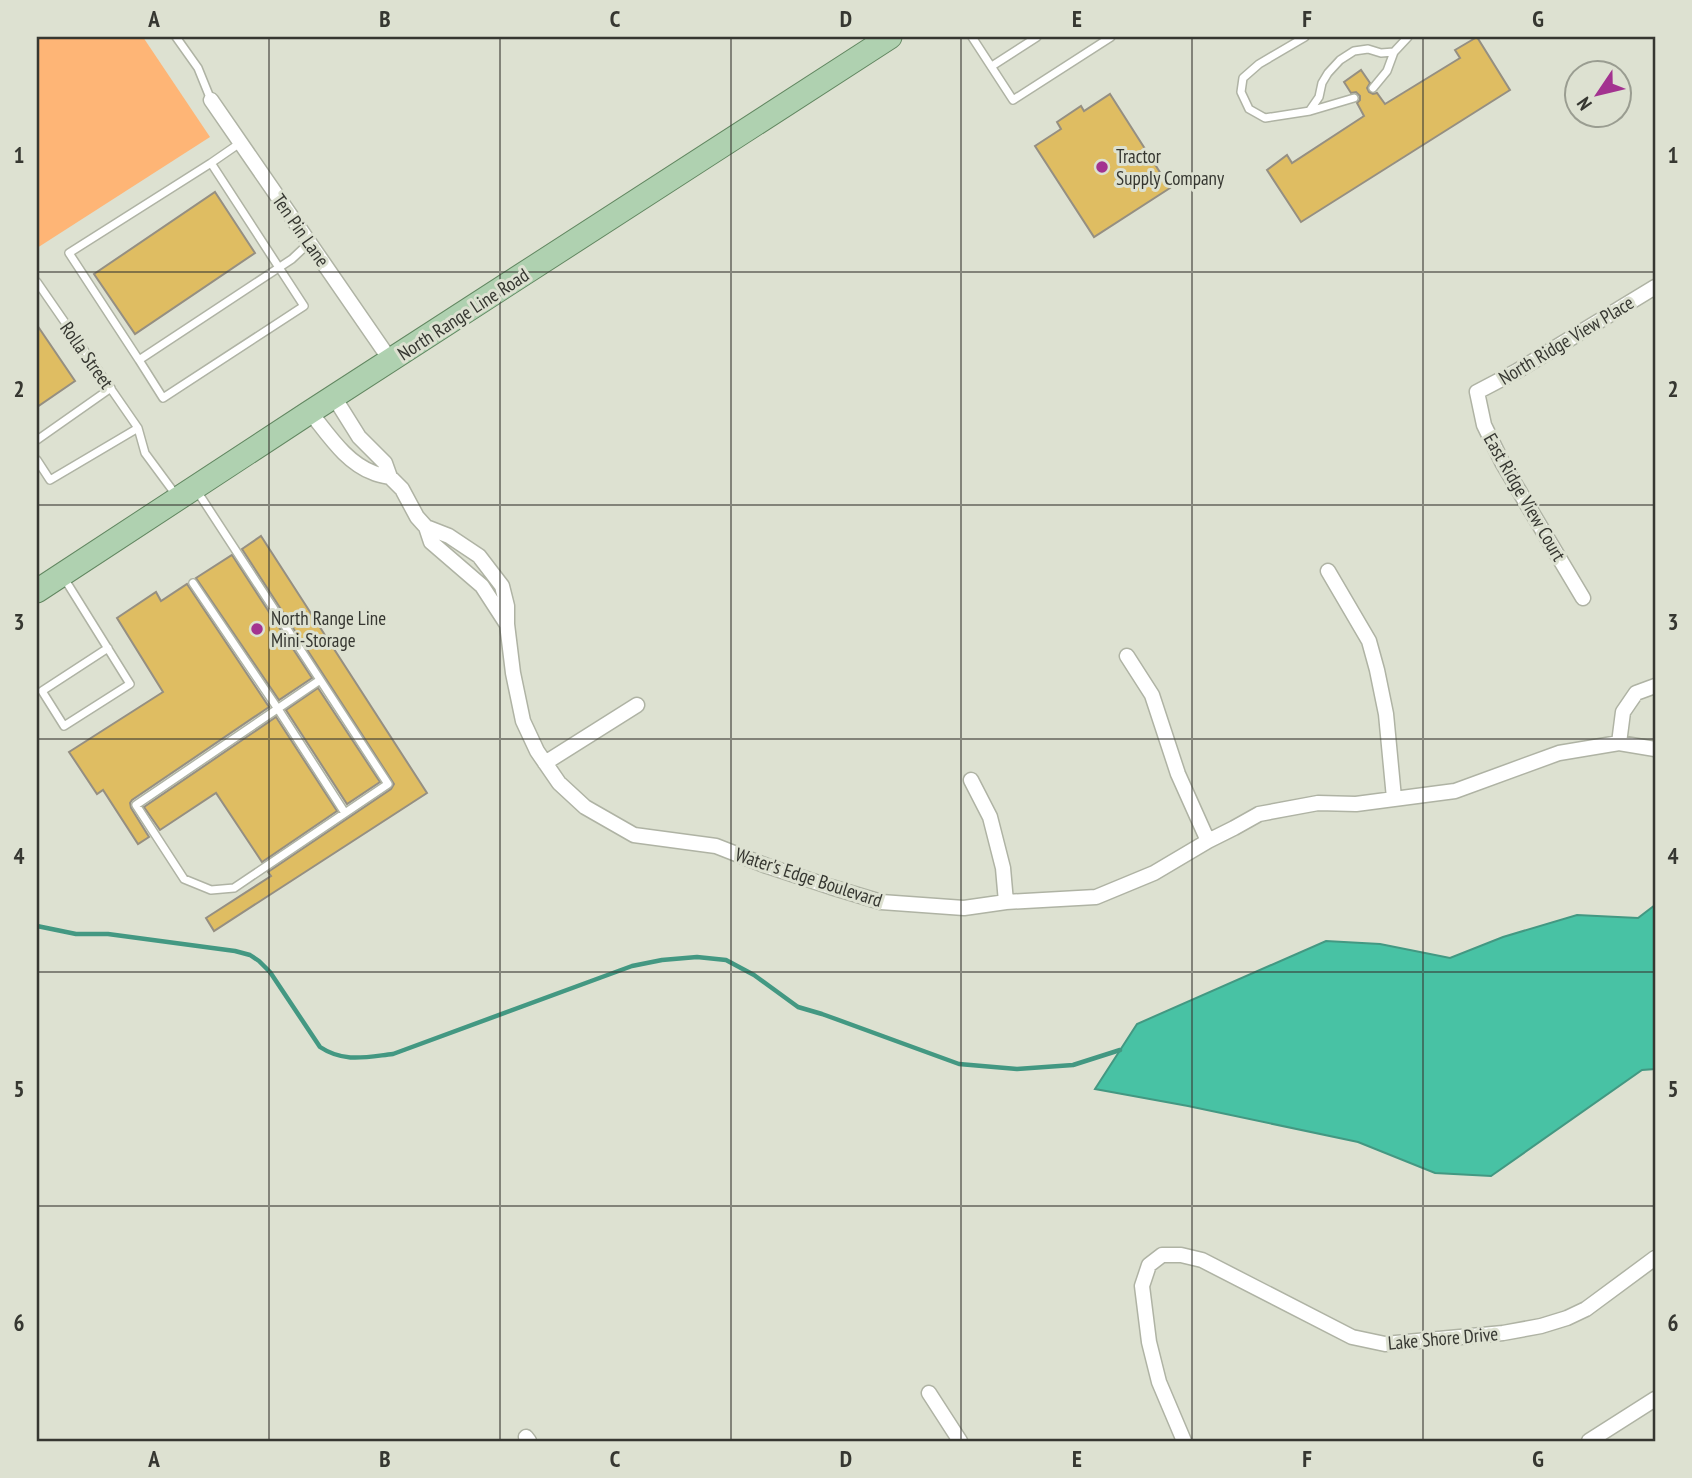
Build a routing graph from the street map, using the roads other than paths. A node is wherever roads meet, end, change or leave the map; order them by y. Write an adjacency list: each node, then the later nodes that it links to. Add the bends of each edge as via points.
1 (176, 37): 12 (lane, via 198,68)
2 (890, 37): 21 (main road, North Range Line Road)
3 (972, 37): 9 (lane)
4 (1037, 37): 9 (lane)
5 (1111, 37): 9 (lane, via 1013,100)
6 (1306, 37): 13 (lane, via 1259,64 1243,78 1241,92 1249,109 1265,118)
7 (1408, 37): 8 (lane)
8 (1394, 52): 10 (lane, via 1387,71); 13 (lane, via 1354,51 1340,60 1322,83)
9 (992, 66)
10 (1373, 88)
11 (1354, 98): 13 (lane)
12 (211, 100): 14 (street, Ten Pin Lane)
13 (1310, 111)
14 (240, 143): 15 (lane); 16 (street, Ten Pin Lane)
15 (211, 163): 17 (lane); 20 (lane, via 69,253)
16 (309, 242): 17 (lane); 21 (street, Ten Pin Lane)
17 (280, 267): 20 (lane); 20 (lane, via 304,306 163,398)
18 (37, 282): 22 (lane, Rolla Street)
19 (1655, 287): 23 (street, North Ridge View Place)
20 (139, 360)
21 (391, 361): 24 (main road, North Range Line Road)
22 (111, 388): 26 (lane, Rolla Street); 27 (lane)
23 (1477, 392): 36 (street, East Ridge View Court, via 1484,425 1503,464)
24 (334, 397): 25 (main road, North Range Line Road); 29 (street, Water's Edge Boulevard, via 359,437 385,463)
25 (310, 412): 29 (street, via 359,465); 30 (main road, North Range Line Road)
26 (138, 428): 28 (lane, via 50,480); 30 (lane, Rolla Street, via 145,453)
27 (37, 440)
28 (37, 460)
29 (390, 477): 31 (street, Water's Edge Boulevard)
30 (187, 493): 33 (main road, North Range Line Road); 40 (lane, Rolla Street)
31 (426, 527): 37 (street, Water's Edge Boulevard, via 431,542 482,586); 37 (street, Water's Edge Boulevard, via 479,556 502,586)
32 (1328, 571): 48 (street, via 1372,651 1386,714)
33 (61, 575): 35 (main road, North Range Line Road); 38 (lane)
34 (193, 583): 43 (lane)
35 (37, 591)
36 (1583, 598)
37 (507, 624): 46 (street, Water's Edge Boulevard, via 523,721)
38 (108, 648): 38 (lane, via 130,684 64,726 42,691)
39 (1127, 656): 50 (street, via 1152,695 1178,774)
40 (320, 680): 43 (lane); 49 (lane, Rolla Street, via 388,784)
41 (1655, 686): 44 (street, via 1636,693 1623,712)
42 (637, 705): 46 (street)
43 (278, 709): 49 (lane); 49 (lane, via 136,805 184,879 211,890 234,888)
44 (1619, 743): 45 (street, Water's Edge Boulevard); 48 (street, Water's Edge Boulevard, via 1559,753 1455,791)
45 (1655, 749)
46 (545, 762): 51 (street, Water's Edge Boulevard, via 585,807 634,835 716,846 881,902 964,908)
47 (971, 780): 51 (street, via 990,817 1003,867)
48 (1394, 798): 50 (street, Water's Edge Boulevard, via 1318,803 1259,814)
49 (345, 813)
50 (1208, 841): 51 (street, Water's Edge Boulevard, via 1154,873 1096,897)
51 (1006, 902)
52 (1655, 1258): 56 (street, Lake Shore Drive, via 1567,1318 1503,1333 1385,1344 1352,1337 1202,1260 1162,1255 1149,1265 1142,1286 1158,1382)
53 (929, 1393): 55 (street)
54 (1655, 1399): 57 (street)
55 (960, 1441)
56 (1184, 1441)
57 (1589, 1441)

